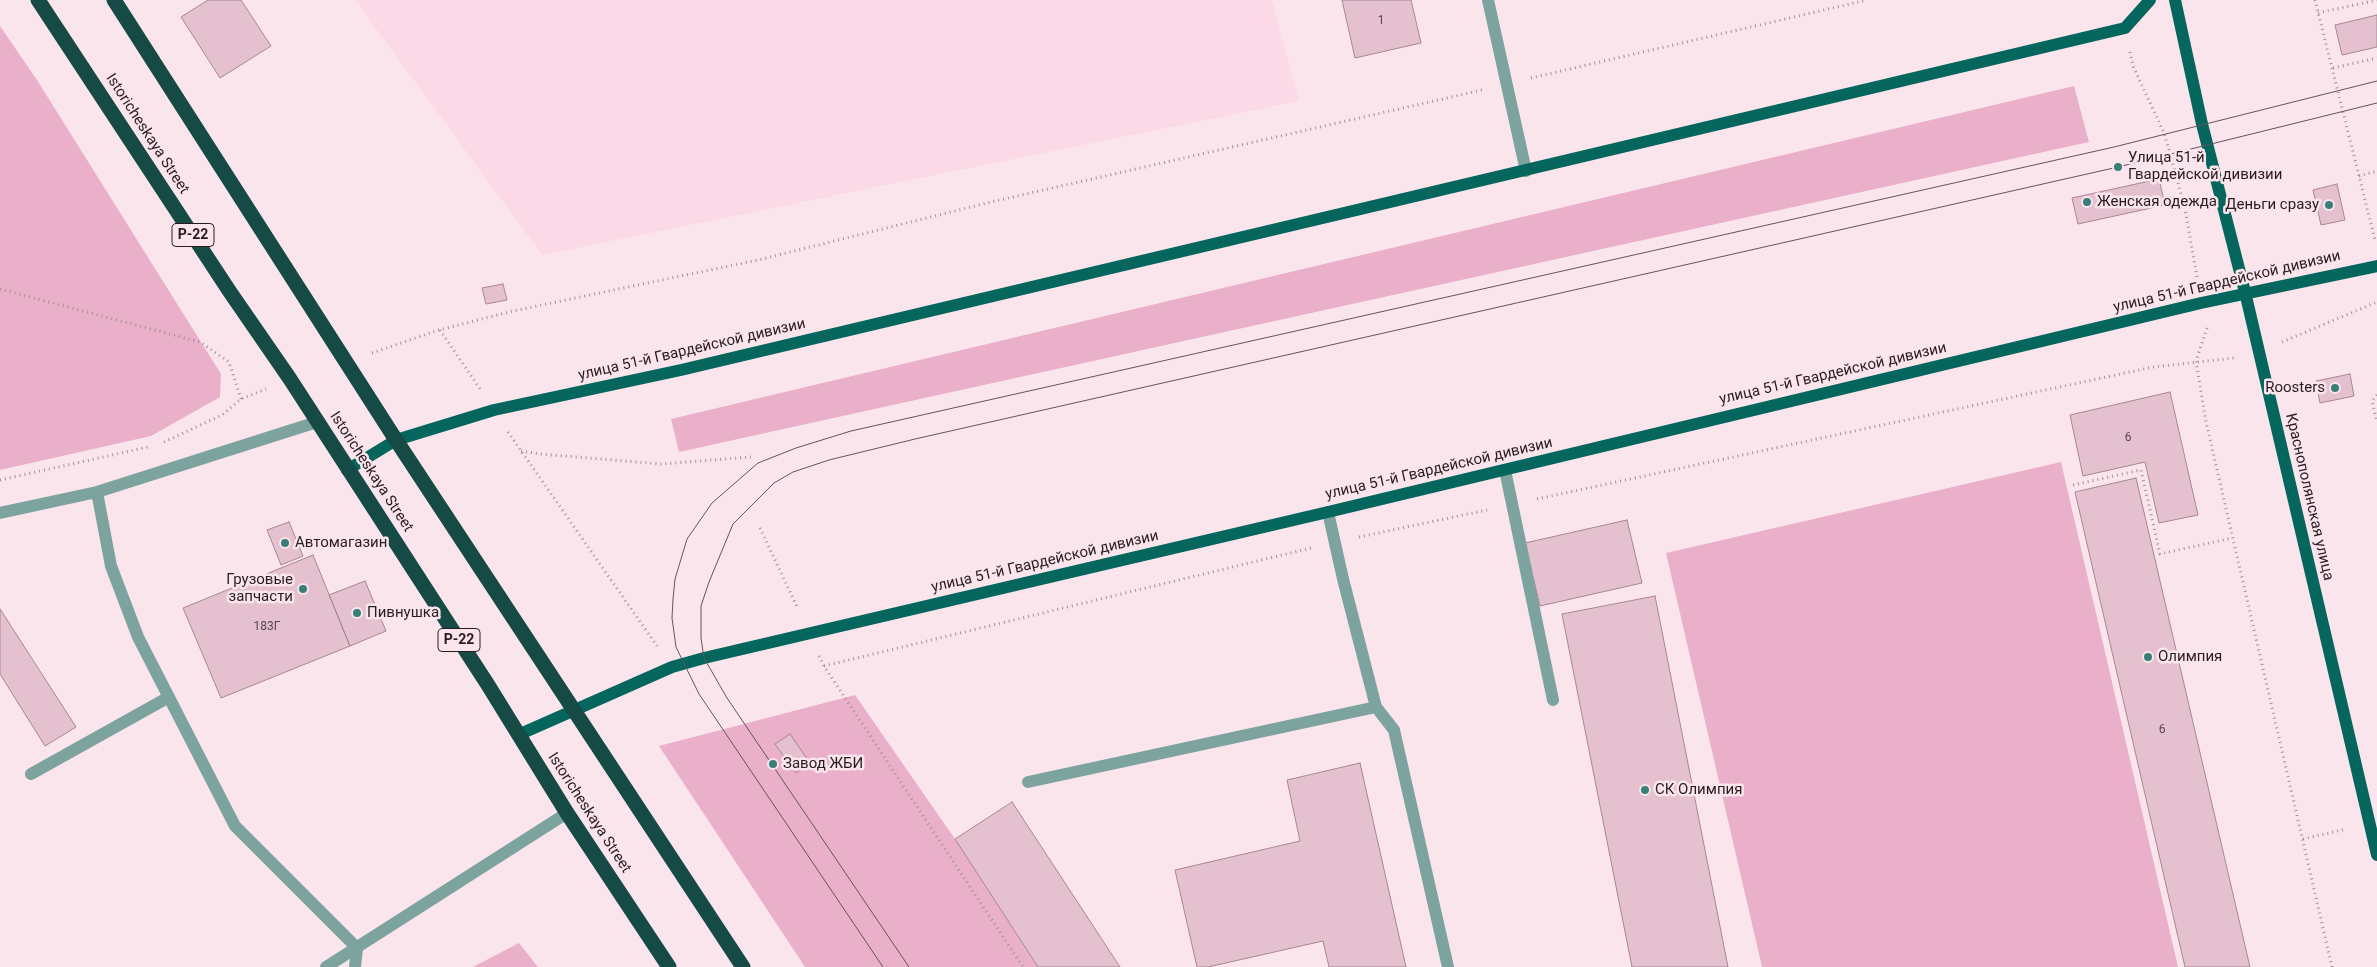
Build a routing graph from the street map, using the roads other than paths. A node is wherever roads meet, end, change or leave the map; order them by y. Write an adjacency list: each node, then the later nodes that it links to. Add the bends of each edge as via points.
1 (38, 0): 9 (highway, Istoricheskaya Street / Р-22)
2 (114, 0): 10 (highway)
3 (1488, 0): 6 (street)
4 (2150, 0): 6 (main road, улица 51-й Гвардейской дивизии, via 2125,28)
5 (2175, 0): 8 (main road, Краснополянская улица, via 2202,124)
6 (1526, 170): 10 (main road, улица 51-й Гвардейской дивизии, via 681,370 494,410)
7 (2377, 266): 8 (main road, улица 51-й Гвардейской дивизии)
8 (2246, 292): 12 (main road, улица 51-й Гвардейской дивизии); 24 (main road, Краснополянская улица)
9 (318, 422): 11 (highway, Istoricheskaya Street / Р-22); 13 (street)
10 (396, 440): 11 (main road, улица 51-й Гвардейской дивизии); 19 (highway)
11 (347, 470): 20 (highway, Istoricheskaya Street / Р-22)
12 (1505, 470): 14 (main road, улица 51-й Гвардейской дивизии); 17 (street)
13 (97, 492): 15 (street); 16 (street, via 111,566 138,637)
14 (1328, 512): 18 (street); 19 (main road, улица 51-й Гвардейской дивизии, via 672,667)
15 (0, 513)
16 (169, 697): 21 (street); 25 (street, via 235,826)
17 (1553, 700)
18 (1376, 707): 22 (street); 30 (street, via 1394,730)
19 (574, 710): 20 (main road, улица 51-й Гвардейской дивизии); 29 (highway)
20 (518, 735): 23 (highway, Istoricheskaya Street / Р-22)
21 (31, 774)
22 (1028, 782)
23 (567, 813): 25 (street); 28 (highway, Istoricheskaya Street / Р-22)
24 (2377, 855)
25 (357, 948): 26 (street); 27 (street)
26 (326, 967)
27 (355, 967)
28 (669, 967)
29 (744, 967)
30 (1448, 967)

